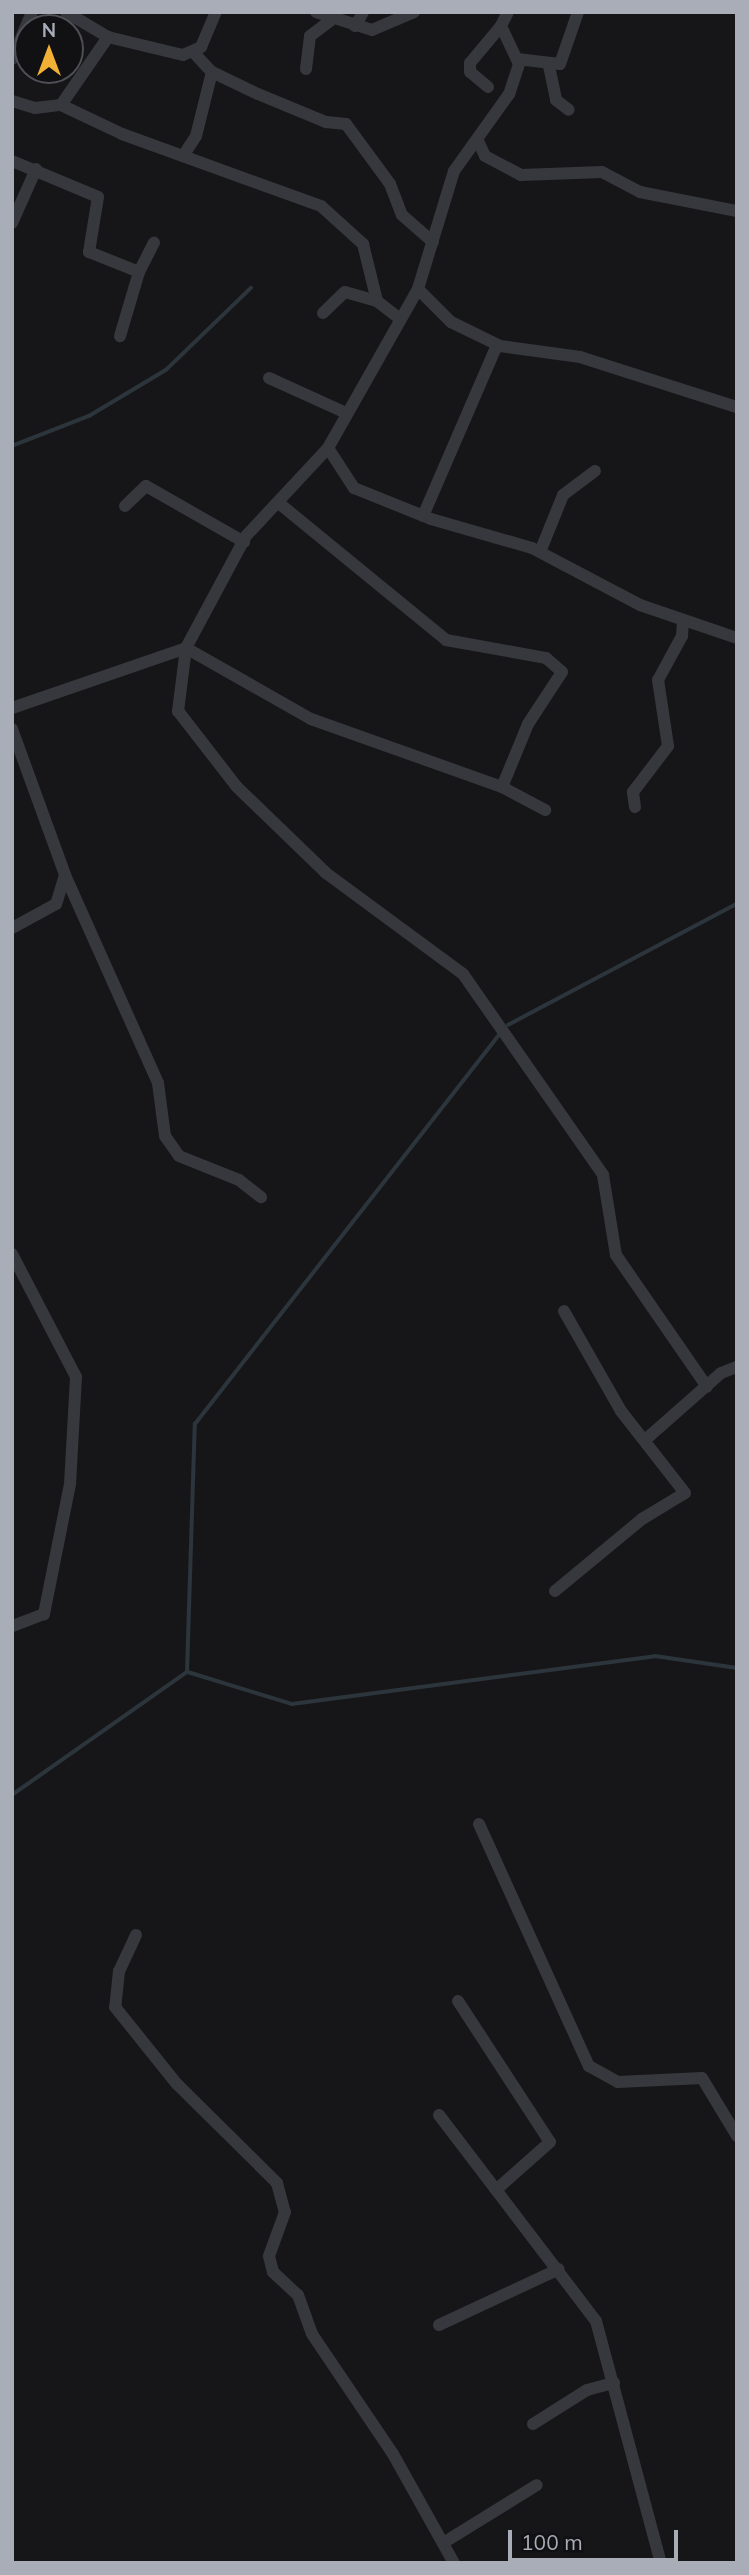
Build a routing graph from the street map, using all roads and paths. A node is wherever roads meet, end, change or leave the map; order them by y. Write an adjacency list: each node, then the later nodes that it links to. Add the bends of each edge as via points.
1 (32, 12): 14 (street)
2 (66, 12): 12 (street)
3 (216, 12): 13 (street)
4 (316, 12): 9 (street)
5 (363, 12): 10 (street)
6 (414, 12): 10 (street, via 387,28)
7 (508, 12): 11 (street)
8 (578, 12): 16 (street, via 560,64)
9 (331, 20): 10 (street); 17 (street, via 310,36)
10 (355, 26)
11 (501, 26): 15 (street); 19 (street, via 470,63 470,72)
12 (108, 37): 13 (street, via 163,54); 21 (street)
13 (195, 54): 18 (street)
14 (12, 59)
15 (517, 59): 16 (street); 23 (street, via 505,103)
16 (549, 65): 22 (street, via 556,100)
17 (306, 69)
18 (212, 72): 24 (street, via 195,136); 29 (street, via 326,122 346,124 390,184 402,215)
19 (488, 87)
20 (12, 100): 21 (street, via 35,108)
21 (61, 105): 24 (street, via 122,134)
22 (569, 110)
23 (479, 143): 27 (street, via 485,156 521,175 602,172 640,192); 29 (street, via 454,171)
24 (185, 153): 33 (street, via 277,194 321,206 363,244)
25 (12, 161): 26 (street)
26 (36, 169): 28 (street); 31 (street, via 94,192 89,251)
27 (737, 211)
28 (12, 223)
29 (433, 242): 32 (street)
30 (154, 243): 31 (street)
31 (139, 272): 36 (street)
32 (418, 289): 35 (street); 37 (street, via 451,322)
33 (377, 301): 34 (street, via 345,292); 35 (street)
34 (323, 313)
35 (400, 319): 40 (street)
36 (120, 336)
37 (497, 345): 39 (street, via 580,358); 45 (street)
38 (270, 378): 40 (street)
39 (737, 407)
40 (346, 413): 41 (street)
41 (328, 448): 43 (street); 45 (street, via 354,488)
42 (595, 471): 47 (street, via 563,495)
43 (280, 503): 46 (street); 53 (street, via 446,640 545,658 562,672 528,724)
44 (125, 506): 46 (street, via 146,486)
45 (423, 516): 47 (street)
46 (243, 542): 50 (street)
47 (540, 552): 48 (street, via 640,605)
48 (683, 620): 49 (street); 54 (street, via 682,636 658,680 668,746 633,793)
49 (737, 638)
50 (186, 648): 51 (street); 53 (street, via 311,719); 62 (street, via 178,710 237,787 326,873 463,974 603,1175 616,1255)
51 (12, 708)
52 (12, 729): 56 (street)
53 (502, 787): 55 (street)
54 (635, 807)
55 (545, 810)
56 (65, 875): 57 (street, via 55,904); 58 (street, via 158,1083 165,1136 178,1156 239,1180)
57 (12, 928)
58 (261, 1197)
59 (12, 1254): 65 (street, via 58,1334 76,1390 70,1484 44,1614)
60 (564, 1311): 63 (street)
61 (737, 1367): 62 (street)
62 (707, 1387): 63 (street)
63 (645, 1440): 64 (street, via 685,1493 642,1519)
64 (555, 1591)
65 (12, 1626)
66 (478, 1824): 70 (street, via 589,2066 618,2081 702,2078)
67 (136, 1935): 77 (street, via 119,1971 115,2007 184,2092 277,2183 285,2212 269,2256 273,2272 298,2295 312,2334)
68 (458, 2001): 71 (street, via 550,2142)
69 (439, 2115): 71 (street)
70 (737, 2136)
71 (496, 2190): 72 (street)
72 (558, 2269): 73 (street); 74 (street, via 596,2320)
73 (439, 2325)
74 (614, 2383): 75 (street, via 587,2390); 79 (street)
75 (533, 2424)
76 (537, 2486): 77 (street)
77 (443, 2543): 78 (street)
78 (454, 2563)
79 (662, 2563)

